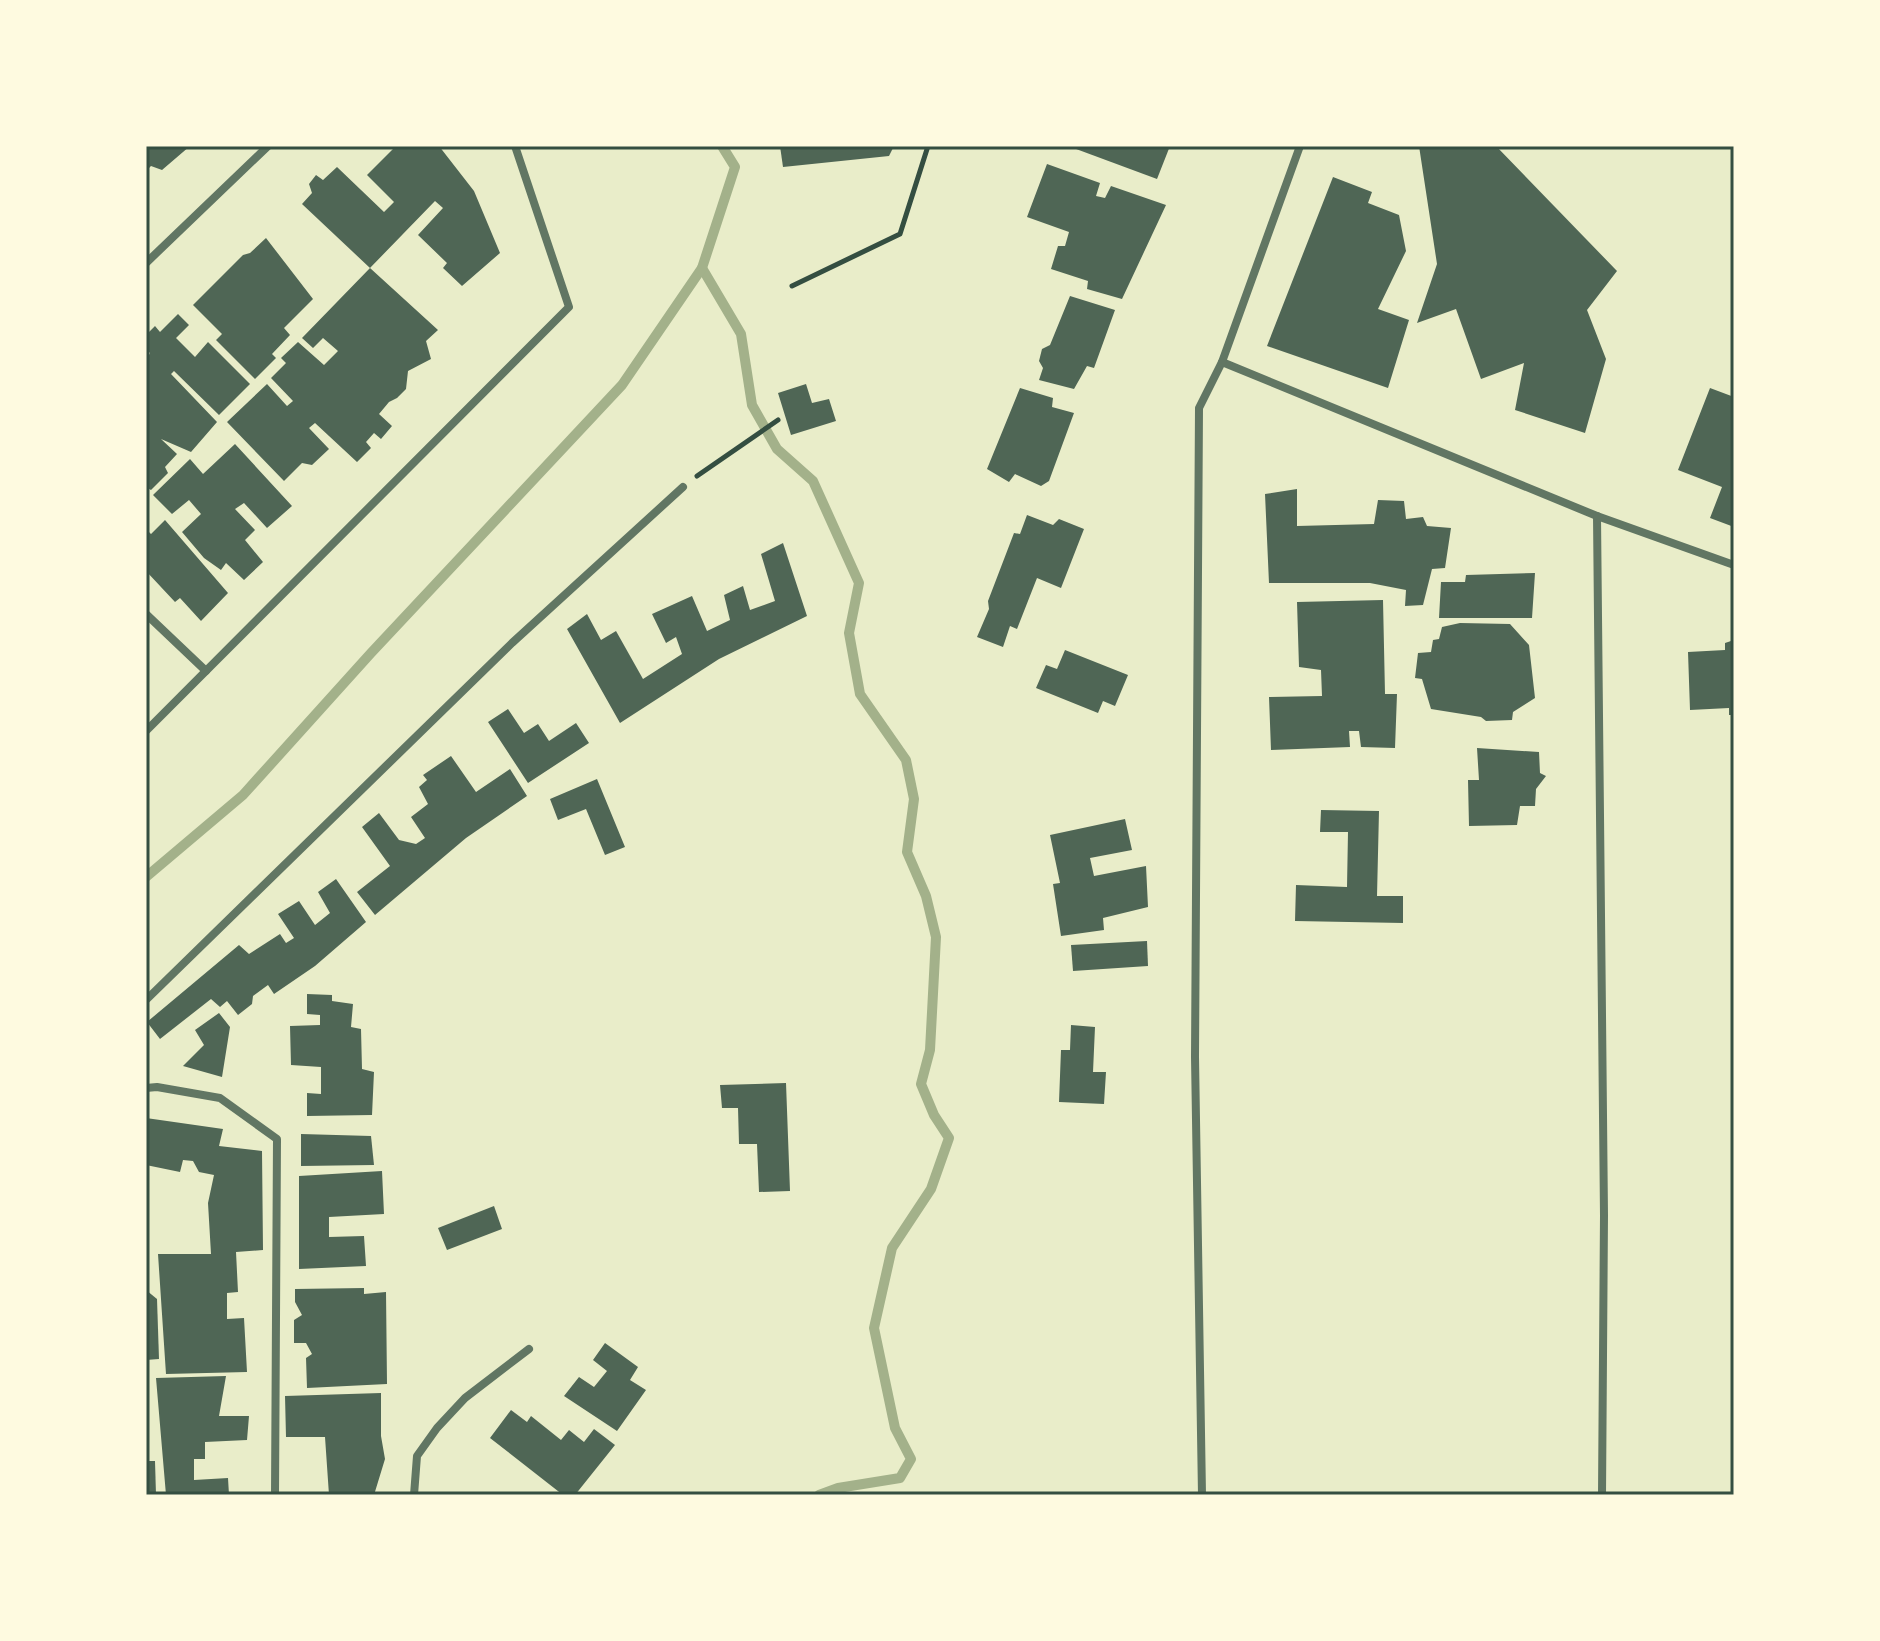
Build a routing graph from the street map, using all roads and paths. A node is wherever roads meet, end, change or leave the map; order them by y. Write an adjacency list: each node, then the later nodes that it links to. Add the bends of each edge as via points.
1 (268, 146): 5 (street)
2 (515, 146): 13 (street, via 569,307)
3 (928, 146): 6 (path, via 900,234)
4 (1300, 146): 7 (street)
5 (146, 263)
6 (792, 286)
7 (1222, 362): 10 (street); 20 (street, via 1199,408 1195,1057)
8 (778, 420): 9 (path)
9 (683, 487): 15 (street, via 512,643)
10 (1597, 516): 11 (street); 21 (street)
11 (1734, 565)
12 (146, 614): 13 (street)
13 (206, 671): 14 (street)
14 (146, 731)
15 (146, 1000)
16 (146, 1088): 18 (street, via 220,1098 277,1139)
17 (529, 1349): 19 (street, via 465,1398 437,1428 417,1456)
18 (275, 1495)
19 (414, 1495)
20 (1202, 1495)
21 (1602, 1495)

